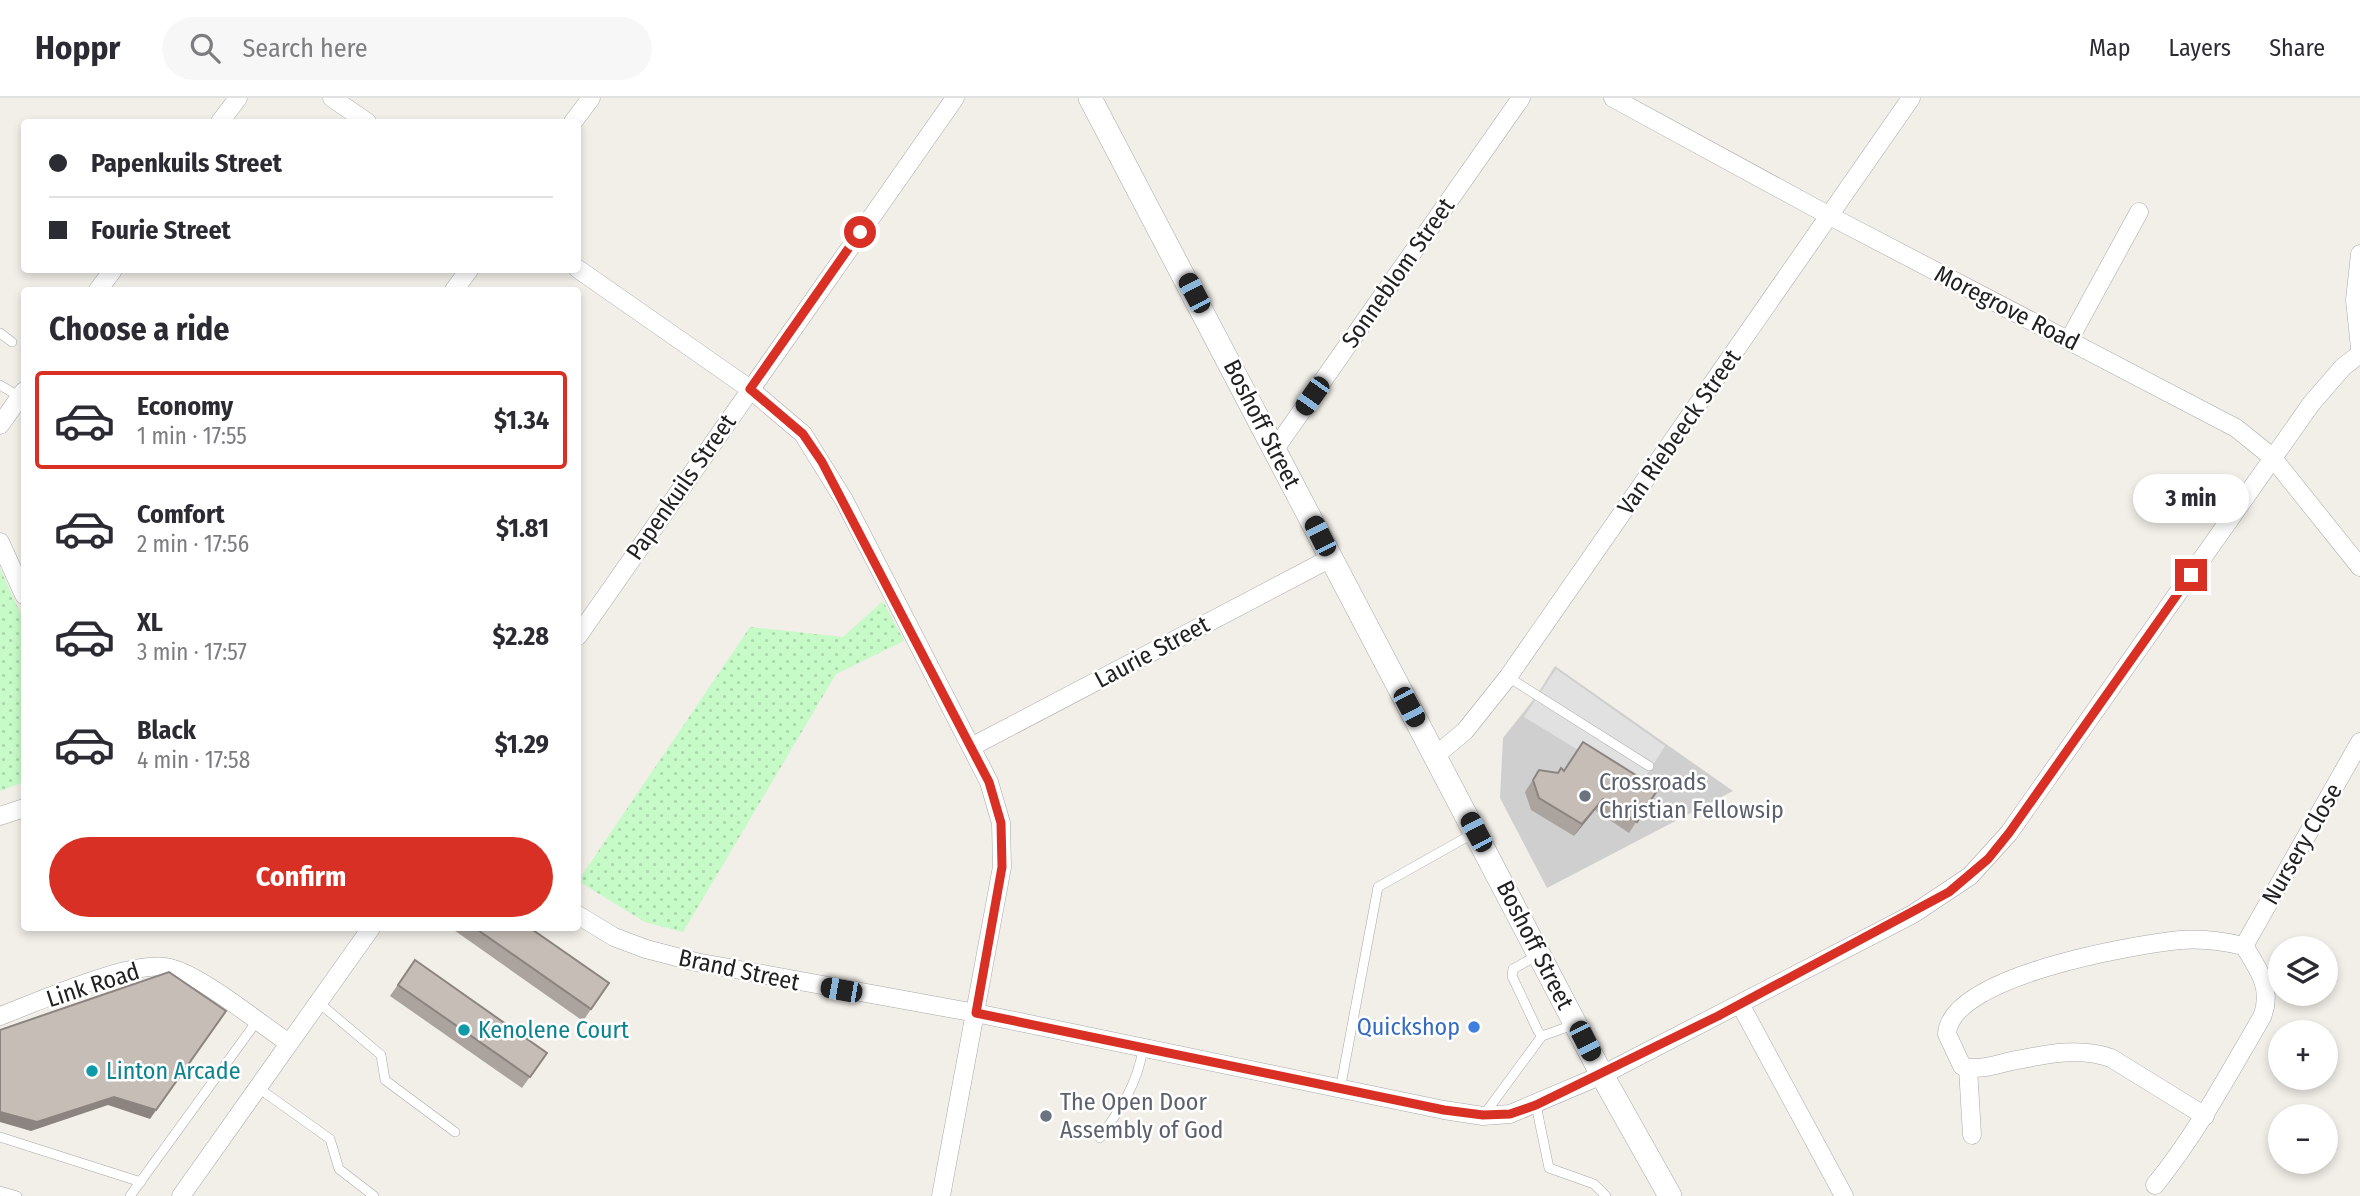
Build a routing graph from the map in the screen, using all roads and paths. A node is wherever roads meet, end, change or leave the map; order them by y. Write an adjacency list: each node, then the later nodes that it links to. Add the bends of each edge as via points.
1 (238, 98): 9 (street)
2 (332, 98): 10 (street)
3 (591, 98): 11 (street)
4 (955, 98): 22 (street, Papenkuils Street)
5 (1090, 98): 26 (street, Boshoff Street)
6 (1521, 98): 26 (street, Sonneblom Street)
7 (1613, 98): 13 (street, Moregrove Road)
8 (1911, 98): 13 (street, Van Riebeeck Street)
9 (222, 119)
10 (364, 119)
11 (575, 119)
12 (2140, 212): 17 (street)
13 (1828, 215): 17 (street, Moregrove Road); 33 (street, Van Riebeeck Street)
14 (2360, 254): 19 (street, via 2355,300)
15 (581, 271): 22 (street)
16 (0, 333): 18 (lane)
17 (2069, 340): 27 (street, Moregrove Road, via 2236,428)
18 (12, 342)
19 (2360, 348)
20 (2360, 354): 27 (street, Brand Street, via 2325,387)
21 (0, 385): 23 (lane)
22 (750, 389): 32 (street, Papenkuils Street); 35 (street, via 803,434 822,462)
23 (21, 394)
24 (21, 395): 25 (street)
25 (0, 425)
26 (1275, 449): 29 (street, Boshoff Street)
27 (2272, 457): 30 (street, Moregrove Road); 46 (street, Brand Street, via 1988,859 1949,892 1913,914)
28 (0, 542): 31 (street)
29 (1331, 558): 35 (street, Laurie Street); 36 (street, Boshoff Street)
30 (2360, 567)
31 (21, 588)
32 (581, 632)
33 (1508, 677): 36 (street, Van Riebeeck Street, via 1465,731); 37 (lane)
34 (2360, 742): 43 (street, Nursery Close)
35 (973, 746): 47 (street, via 998,807 1003,846)
36 (1435, 756): 40 (street, Boshoff Street)
37 (1649, 766)
38 (21, 809): 39 (street)
39 (0, 816)
40 (1476, 832): 44 (street, Boshoff Street); 57 (lane, via 1378,887)
41 (581, 917): 47 (street, Brand Street, via 646,949)
42 (370, 931): 45 (street)
43 (2244, 946): 54 (street, via 2199,939 2159,944 2031,971 1993,987 1965,1003 1950,1021 1950,1044 1957,1061); 60 (street, via 2266,986 2266,1006)
44 (1539, 954): 50 (street, Boshoff Street); 51 (lane, via 1514,968 1512,976)
45 (318, 1002): 52 (street); 61 (lane, via 381,1055 385,1080)
46 (1740, 1004): 55 (street, Brand Street); 75 (street)
47 (976, 1013): 53 (street, Brand Street); 72 (street)
48 (0, 1016): 49 (street, Link Road, via 129,970 158,966 189,976)
49 (257, 1021): 52 (street, Link Road); 65 (lane)
50 (1576, 1024): 51 (lane); 55 (street, Boshoff Street)
51 (1542, 1036): 59 (lane)
52 (289, 1043): 56 (street)
53 (1143, 1049): 57 (street, Brand Street); 64 (lane, via 1127,1100)
54 (1968, 1068): 60 (street, via 2053,1054 2098,1053); 62 (street)
55 (1602, 1075): 58 (street, Brand Street); 74 (street, Boshoff Street)
56 (257, 1087): 70 (street); 71 (lane, via 330,1139 339,1169)
57 (1340, 1090): 59 (street, Brand Street)
58 (1536, 1105): 59 (street, Brand Street, via 1510,1114); 73 (lane, via 1549,1168 1594,1185)
59 (1483, 1115)
60 (2205, 1115): 66 (street)
61 (455, 1132)
62 (1972, 1135)
63 (0, 1137): 65 (lane)
64 (1100, 1138)
65 (141, 1182): 69 (lane)
66 (2155, 1185)
67 (0, 1191): 68 (lane)
68 (17, 1196)
69 (130, 1196)
70 (181, 1196)
71 (374, 1196)
72 (941, 1196)
73 (1606, 1196)
74 (1670, 1196)
75 (1844, 1196)

